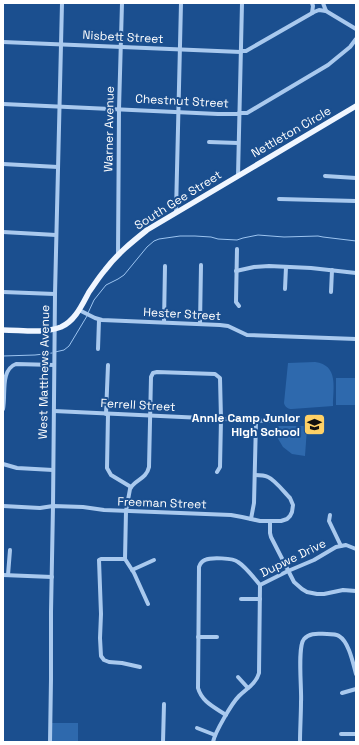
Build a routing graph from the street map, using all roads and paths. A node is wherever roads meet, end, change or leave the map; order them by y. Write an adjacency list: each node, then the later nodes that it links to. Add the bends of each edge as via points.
1 (62, 3): 12 (street, West Matthews Avenue)
2 (122, 3): 13 (street, Warner Avenue)
3 (181, 3): 14 (street)
4 (242, 3): 15 (street)
5 (312, 3): 8 (street)
6 (324, 3): 7 (street)
7 (326, 11): 8 (street); 9 (street)
8 (312, 13): 15 (street)
9 (356, 29)
10 (356, 39): 21 (street, via 328,66 247,113)
11 (3, 42): 12 (street, Nisbett Street)
12 (61, 44): 13 (street, Nisbett Street); 17 (street, West Matthews Avenue)
13 (121, 47): 14 (street, Nisbett Street); 19 (street, Warner Avenue)
14 (180, 49): 15 (street, Nisbett Street); 20 (street)
15 (241, 52): 21 (street)
16 (3, 104): 17 (street, Chestnut Street)
17 (60, 106): 19 (street, Chestnut Street); 25 (street, West Matthews Avenue)
18 (356, 106): 26 (main road, Nettleton Circle)
19 (119, 109): 20 (street, Chestnut Street); 35 (street, Warner Avenue)
20 (179, 112): 21 (street, Chestnut Street); 31 (street)
21 (239, 113): 23 (street)
22 (209, 142): 23 (street)
23 (238, 143): 26 (street)
24 (3, 164): 25 (street)
25 (58, 167): 33 (street, West Matthews Avenue)
26 (238, 176): 31 (main road, South Gee Street)
27 (325, 176): 28 (street)
28 (356, 178)
29 (279, 199): 30 (street)
30 (356, 201)
31 (176, 212): 35 (main road, South Gee Street, via 147,230)
32 (3, 232): 33 (street)
33 (56, 235): 45 (street, West Matthews Avenue)
34 (237, 249): 40 (street)
35 (118, 255): 47 (main road, South Gee Street, via 94,284)
36 (201, 265): 50 (street)
37 (165, 266): 49 (street)
38 (286, 267): 39 (street); 40 (street, via 266,266); 42 (street)
39 (332, 270): 41 (street); 44 (street)
40 (236, 271): 46 (street, via 236,302)
41 (356, 273)
42 (285, 289)
43 (3, 292): 45 (street)
44 (331, 292)
45 (55, 294): 51 (street, West Matthews Avenue)
46 (239, 306)
47 (81, 311): 48 (street, Hester Street); 51 (main road, South Gee Street, via 62,327)
48 (99, 320): 49 (street, Hester Street); 54 (street)
49 (164, 322): 50 (street, Hester Street)
50 (200, 324): 53 (street, Hester Street, via 228,326 247,335)
51 (55, 329): 52 (main road, South Gee Street); 55 (street, West Matthews Avenue)
52 (3, 330)
53 (356, 339)
54 (98, 349)
55 (54, 365): 57 (street, via 11,366 5,376); 58 (street, West Matthews Avenue)
56 (108, 365): 59 (street)
57 (3, 409)
58 (54, 411): 59 (street, Ferrell Street); 65 (street, West Matthews Avenue)
59 (107, 414): 60 (street, Ferrell Street); 68 (street, via 107,468 111,475)
60 (150, 416): 61 (street, Ferrell Street); 61 (street, via 153,373 216,374 220,378); 68 (street, via 149,467 144,477)
61 (221, 419): 62 (street, Ferrell Street); 66 (street, via 220,467)
62 (256, 421): 63 (street, Ferrell Street); 67 (street)
63 (269, 421)
64 (3, 464): 65 (street, via 17,468)
65 (53, 470): 70 (street, West Matthews Avenue)
66 (217, 472)
67 (255, 475): 73 (street); 74 (street, Freeman Street, via 269,477 292,501 293,509 290,516 284,520)
68 (130, 487): 71 (street)
69 (3, 506): 70 (street, Freeman Street)
70 (53, 506): 71 (street, Freeman Street); 84 (street, West Matthews Avenue)
71 (126, 511): 73 (street, Freeman Street, via 231,515); 78 (street)
72 (330, 515): 75 (street, via 329,521)
73 (252, 519): 74 (street, Freeman Street)
74 (270, 521): 81 (street, via 271,536)
75 (341, 546): 76 (street, Dupwe Drive); 81 (street, Dupwe Drive)
76 (356, 549)
77 (10, 550): 83 (street)
78 (125, 560): 80 (street); 92 (street, via 99,561 101,656 109,662 122,662)
79 (154, 560): 80 (street)
80 (132, 570): 89 (street)
81 (288, 571): 85 (street, Dupwe Drive); 86 (street, via 298,586 313,594)
82 (3, 575): 83 (street)
83 (8, 575): 84 (street)
84 (52, 577): 104 (street, West Matthews Avenue)
85 (260, 585): 88 (street); 90 (street, Dupwe Drive, via 235,560 209,558 201,563)
86 (356, 591)
87 (241, 599): 88 (street)
88 (260, 599): 95 (street, via 259,673 256,681)
89 (148, 604)
90 (198, 638): 91 (street); 99 (street, via 199,693 204,700)
91 (216, 638)
92 (140, 667)
93 (356, 674): 107 (street, via 347,644 341,637 335,634 311,634 302,641)
94 (238, 677): 95 (street)
95 (248, 688): 99 (street, via 238,697)
96 (356, 689): 97 (street)
97 (342, 694)
98 (164, 704): 105 (street)
99 (226, 715): 103 (street)
100 (197, 728): 103 (street)
101 (341, 734): 102 (street)
102 (356, 734)
103 (215, 735): 106 (street)
104 (50, 742)
105 (162, 742)
106 (213, 742)
107 (300, 742)

